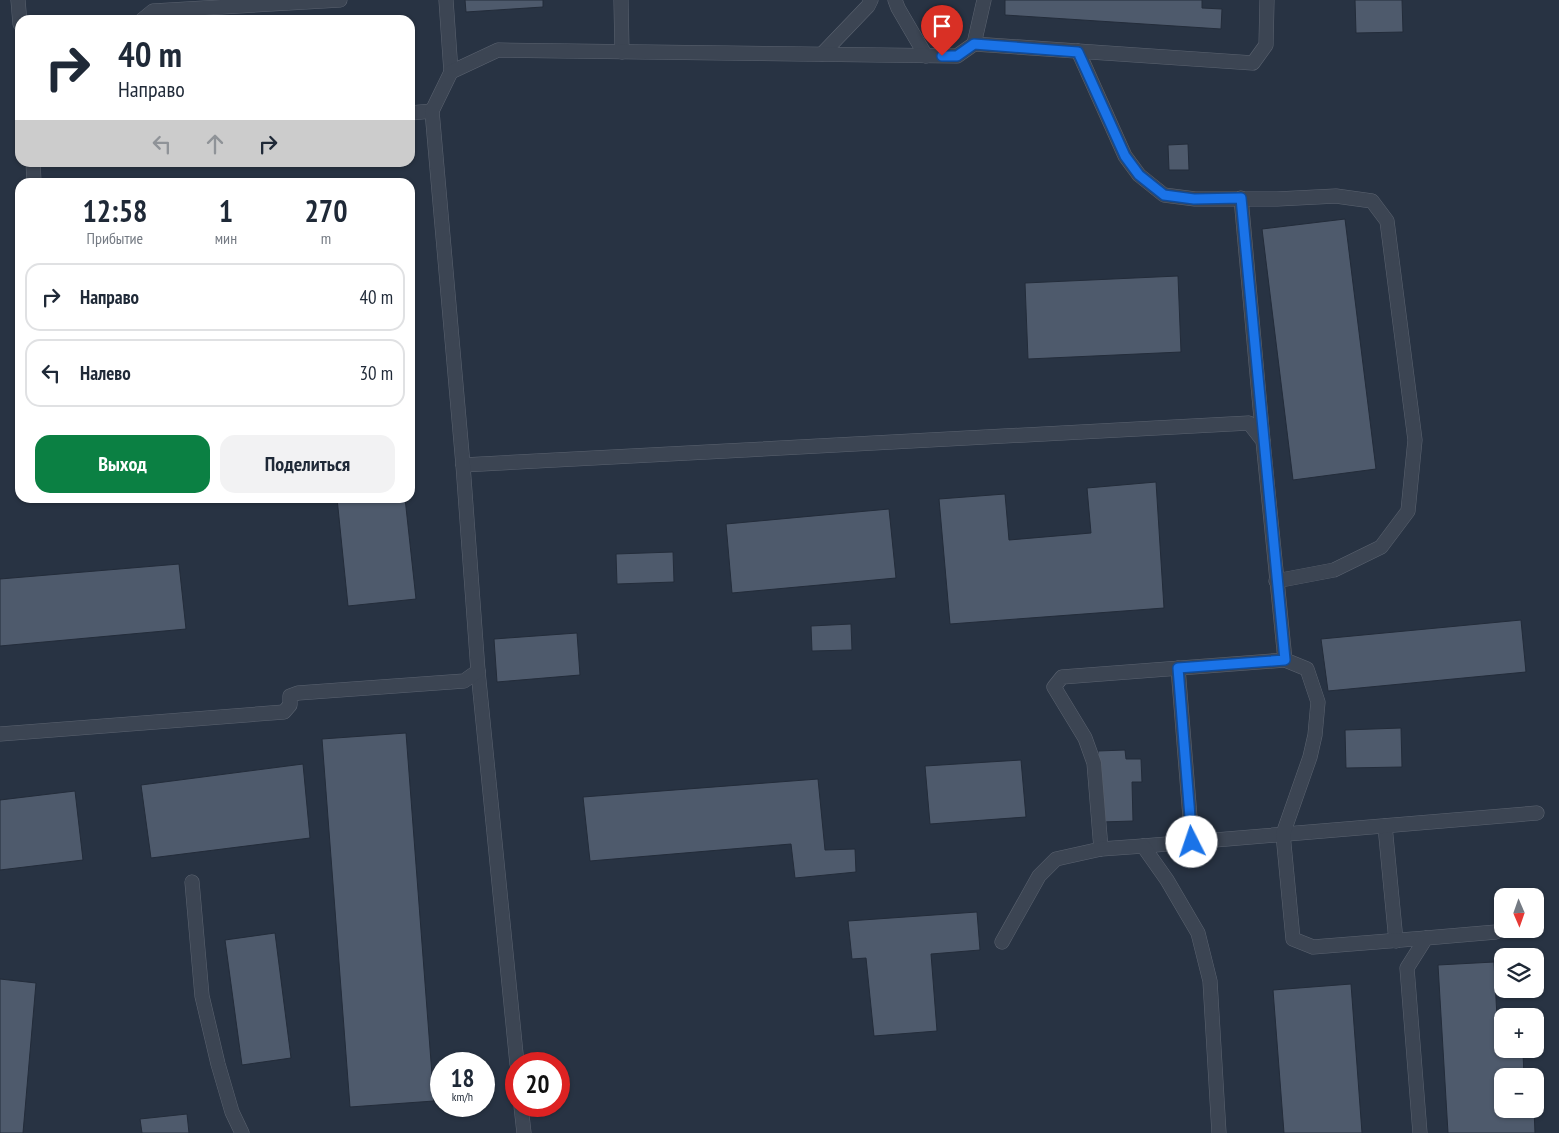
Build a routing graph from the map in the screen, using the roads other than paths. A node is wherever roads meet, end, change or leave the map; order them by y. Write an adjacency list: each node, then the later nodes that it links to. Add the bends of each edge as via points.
1 (18, 0): 9 (lane)
2 (340, 0): 10 (lane, via 153,11)
3 (446, 0): 16 (lane)
4 (621, 0): 12 (lane)
5 (871, 0): 14 (lane)
6 (895, 0): 15 (lane)
7 (984, 0): 11 (lane)
8 (1267, 0): 13 (lane, via 1266,45 1253,63)
9 (19, 15)
10 (148, 15)
11 (974, 44): 13 (lane); 15 (lane, via 957,56)
12 (622, 52): 14 (lane); 16 (lane, via 498,50)
13 (1078, 52): 19 (lane, via 1125,156 1139,175 1164,195 1194,199)
14 (822, 54): 15 (lane)
15 (926, 56)
16 (451, 72): 17 (lane)
17 (432, 111): 18 (lane); 21 (lane)
18 (415, 113)
19 (1241, 198): 20 (lane); 22 (lane, via 1336,196 1372,201 1387,221 1415,440 1408,511 1381,547 1334,570)
20 (1263, 440): 21 (lane, via 1250,423); 22 (lane)
21 (463, 465): 25 (lane)
22 (1276, 581): 23 (lane)
23 (1285, 660): 24 (lane); 29 (lane, via 1307,669 1318,702 1310,757)
24 (1178, 668): 30 (lane); 32 (lane, via 1062,677 1054,687 1085,738 1094,763)
25 (478, 671): 26 (lane, via 464,681 298,693 290,696 290,706 284,712); 38 (lane)
26 (0, 734)
27 (1537, 813): 28 (lane)
28 (1385, 826): 29 (lane); 36 (lane)
29 (1283, 834): 30 (lane); 36 (lane, via 1294,939 1313,947)
30 (1192, 842): 31 (lane)
31 (1143, 846): 32 (lane); 42 (lane, via 1198,933 1210,981)
32 (1101, 849): 37 (lane, via 1056,858 1038,876)
33 (192, 882): 40 (lane, via 202,996 232,1112)
34 (1494, 932): 35 (lane)
35 (1426, 938): 36 (lane); 43 (lane, via 1407,968)
36 (1396, 941)
37 (1002, 942)
38 (516, 1052)
39 (522, 1117): 41 (lane)
40 (242, 1133)
41 (524, 1133)
42 (1219, 1133)
43 (1420, 1133)

